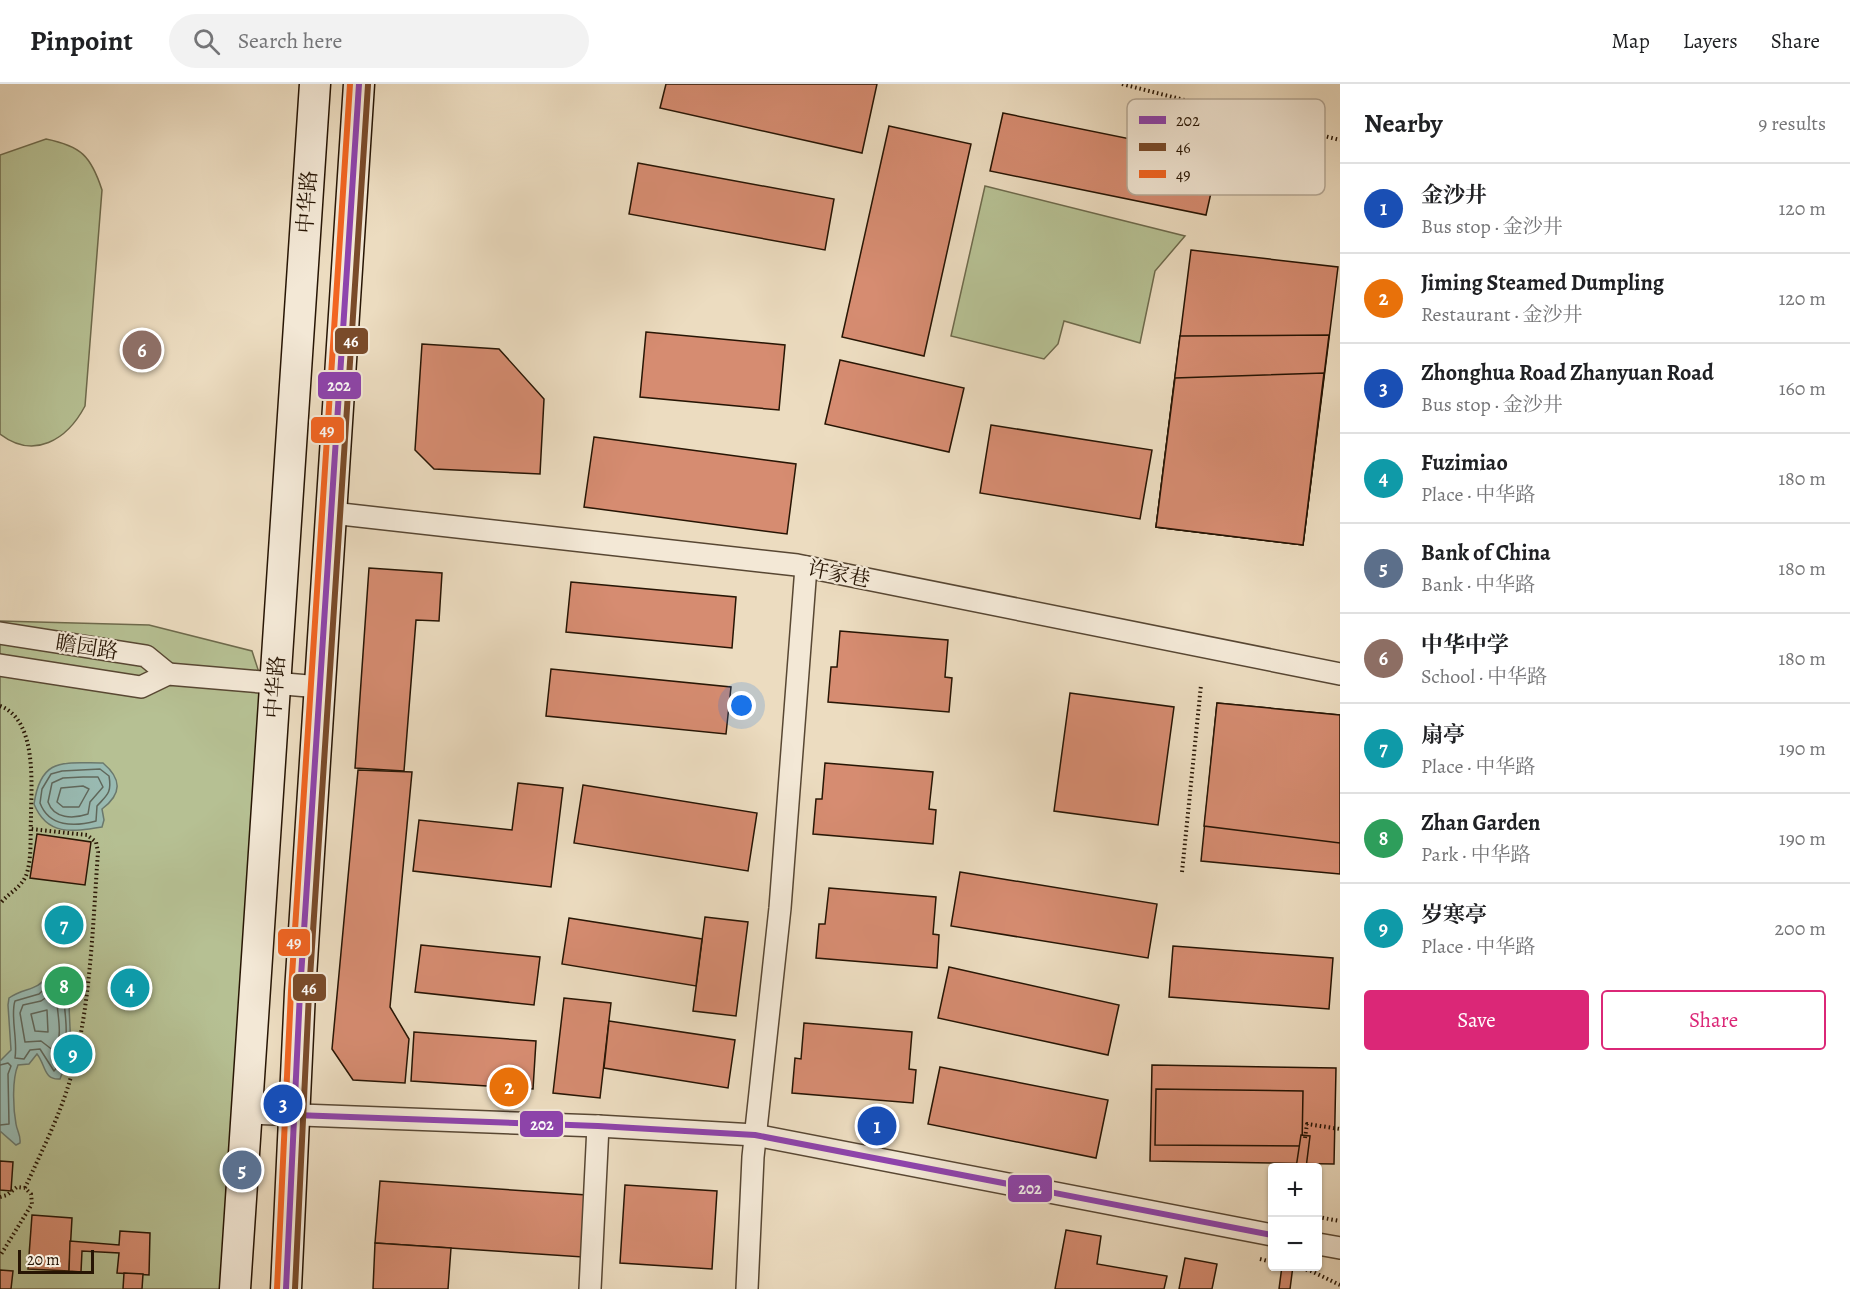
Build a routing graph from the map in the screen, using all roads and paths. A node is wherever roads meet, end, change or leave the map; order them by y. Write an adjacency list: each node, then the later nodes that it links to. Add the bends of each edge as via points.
1 (315, 84): 19 (main road, 中华路)
2 (359, 84): 7 (main road)
3 (1122, 84): 4 (path)
4 (1180, 99)
5 (1325, 136): 6 (path)
6 (1340, 140)
7 (332, 513): 8 (street, 许家巷); 14 (main road)
8 (807, 567): 12 (street, 许家巷); 23 (street, via 780,908)
9 (0, 633): 11 (street, 瞻园路, via 146,656)
10 (0, 665): 11 (street, 瞻园路, via 141,687)
11 (168, 674): 14 (street)
12 (1340, 674)
13 (1201, 685): 17 (path)
14 (320, 687): 20 (main road)
15 (0, 706): 16 (path, via 16,717 29,748)
16 (31, 829): 18 (path, via 24,881); 25 (path, via 87,835 96,842 98,852 75,1065)
17 (1182, 872)
18 (0, 904)
19 (247, 1113): 20 (street); 35 (main road, 中华路)
20 (295, 1115): 21 (street); 36 (main road)
21 (598, 1126): 23 (street); 37 (street)
22 (1340, 1129): 24 (path, via 1307,1124)
23 (755, 1135): 29 (street); 38 (street)
24 (1305, 1138)
25 (25, 1188): 26 (path, via 17,1187); 32 (path, via 31,1194 32,1204)
26 (0, 1197)
27 (1322, 1218): 28 (path)
28 (1340, 1221)
29 (1268, 1234)
30 (1322, 1245): 31 (street)
31 (1340, 1248)
32 (0, 1256)
33 (1311, 1271): 34 (path)
34 (1340, 1285)
35 (235, 1289)
36 (286, 1289)
37 (590, 1289)
38 (747, 1289)

